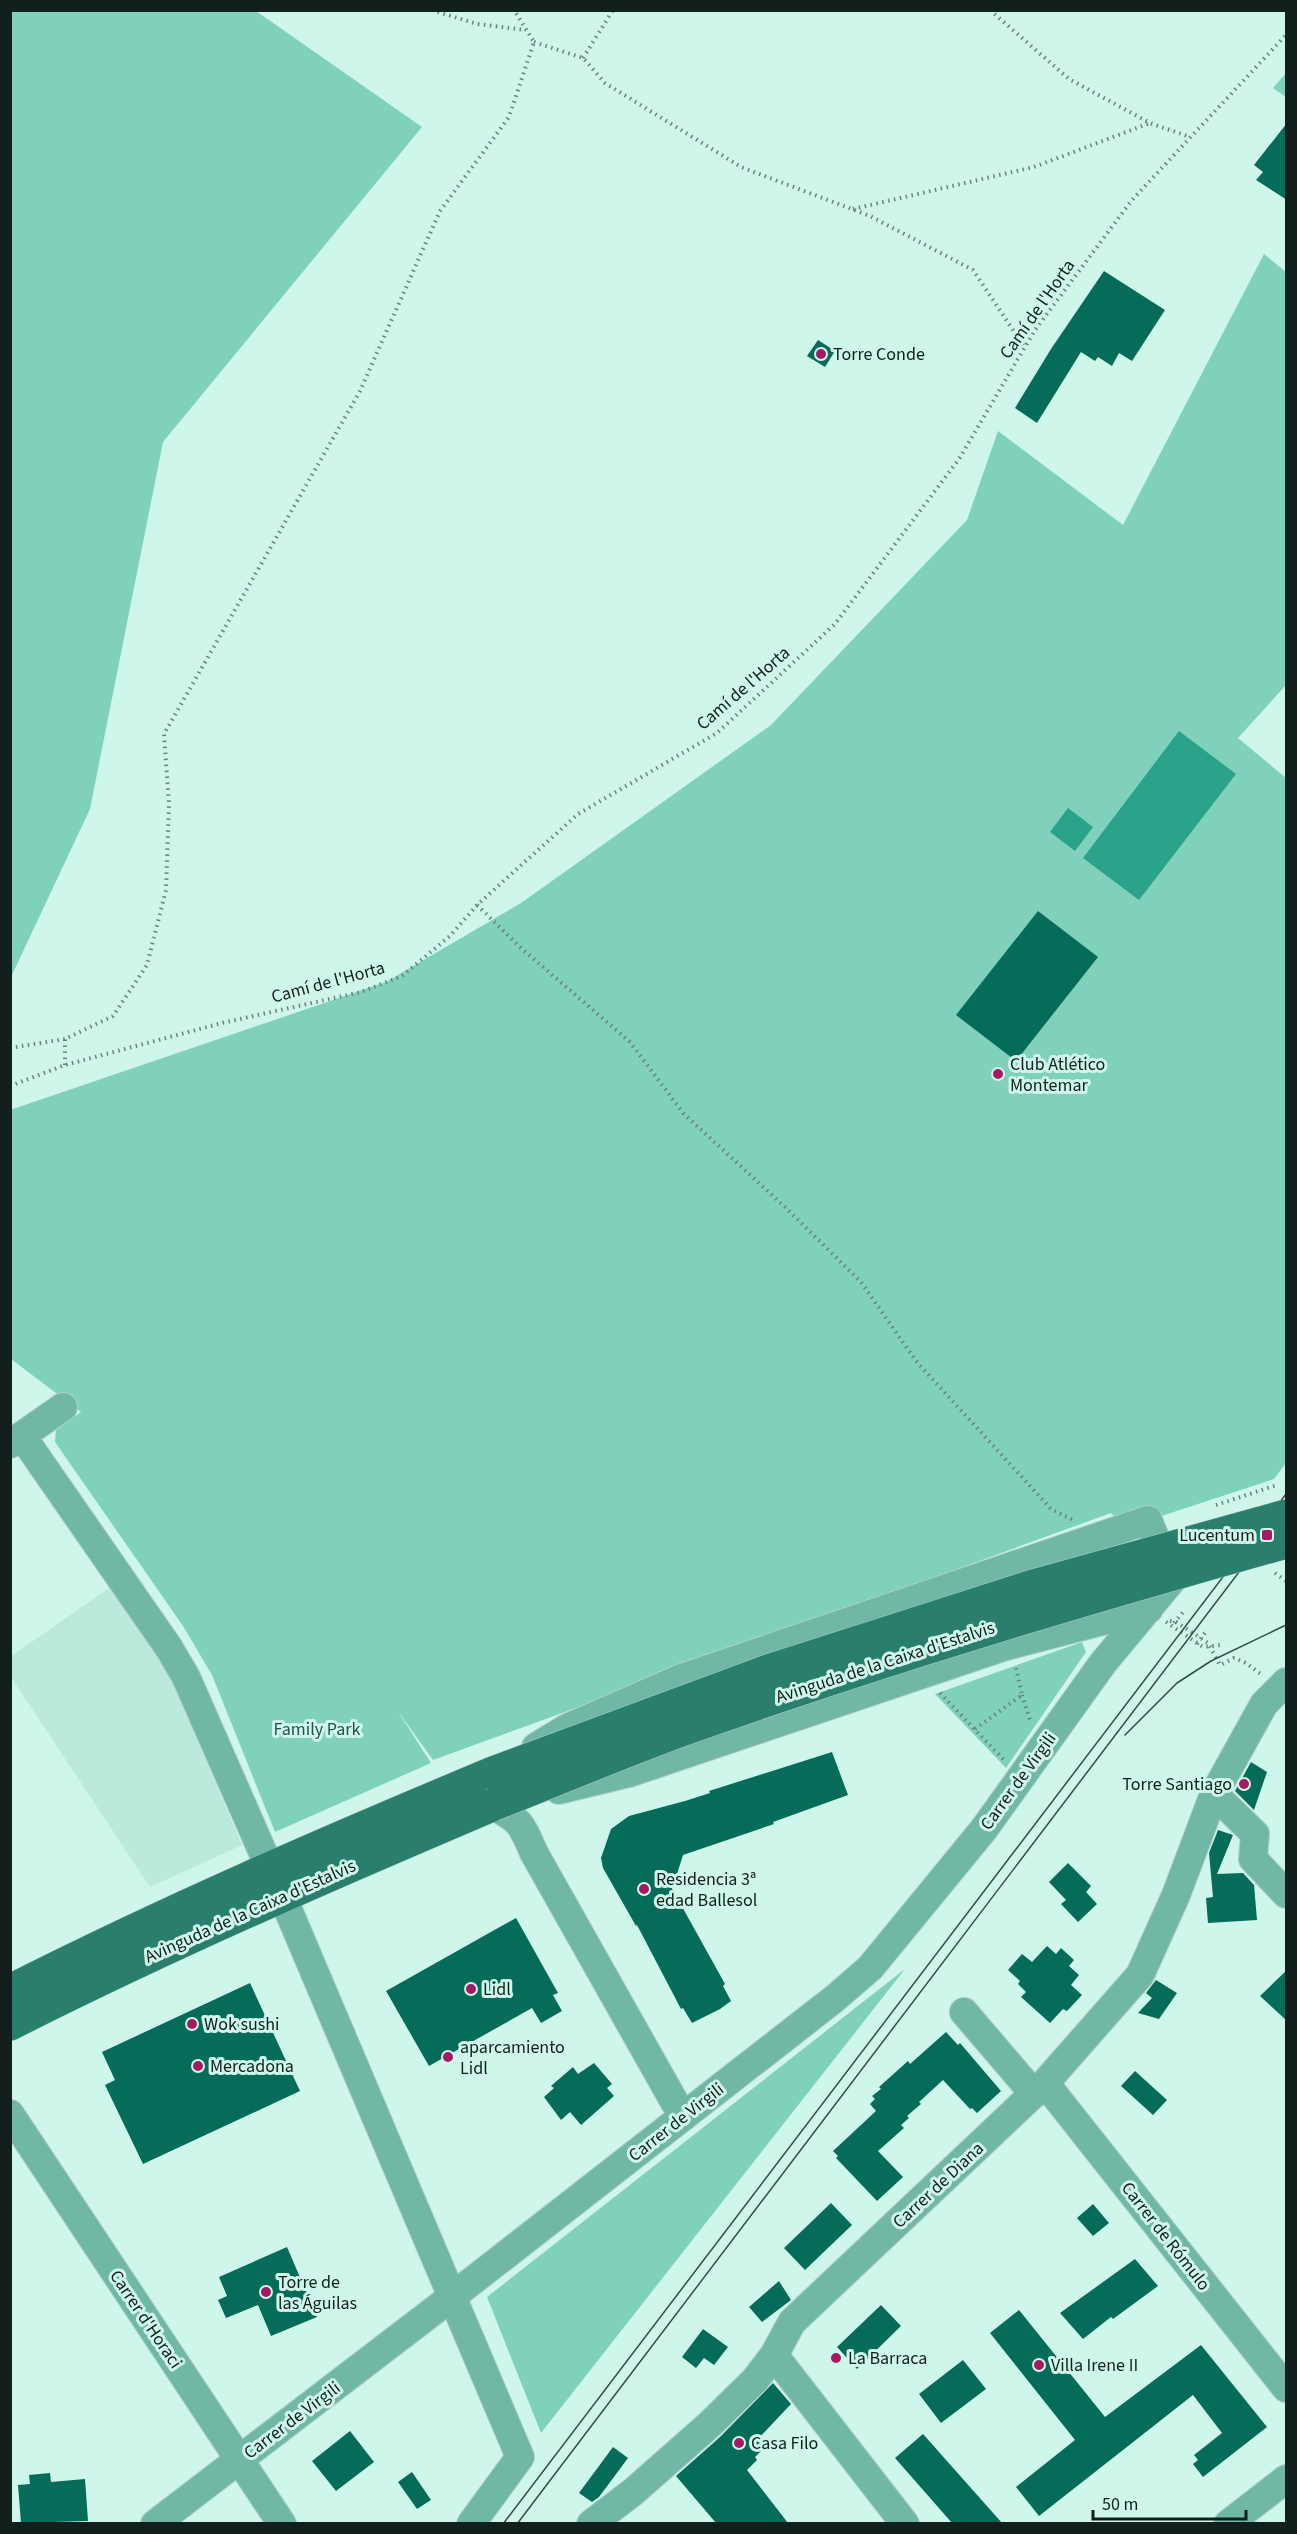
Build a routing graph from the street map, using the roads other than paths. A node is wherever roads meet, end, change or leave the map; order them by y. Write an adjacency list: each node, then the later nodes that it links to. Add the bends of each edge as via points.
1 (63, 1407): 2 (street)
2 (16, 1440): 12 (street, via 169,1648 186,1677)
3 (1287, 1516): 10 (main road, Avinguda de la Caixa d'Estalvis, bridge, via 1030,1587 768,1671)
4 (1137, 1524): 6 (street, Carrer de Virgili, via 1172,1580); 10 (street, Avinguda de la Caixa d'Estalvis, via 679,1679 567,1728)
5 (1287, 1542): 10 (main road, Avinguda de la Caixa d'Estalvis, bridge, via 1036,1613)
6 (1157, 1615): 7 (street, Avinguda de la Caixa d'Estalvis); 8 (street, Carrer de Virgili)
7 (1105, 1619): 8 (street); 10 (street, Avinguda de la Caixa d'Estalvis, via 1004,1647 629,1773)
8 (1120, 1643): 19 (street, Carrer de Virgili, via 984,1829 870,1968)
9 (1283, 1685): 11 (street, Carrer de Diana, via 1264,1704)
10 (492, 1789): 12 (main road, Avinguda de la Caixa d'Estalvis); 19 (street, via 523,1828)
11 (1214, 1794): 13 (street, via 1255,1834 1253,1859); 17 (street, Carrer de Diana, via 1176,1895 1140,1975)
12 (275, 1882): 14 (main road, Avinguda de la Caixa d'Estalvis, via 69,1961); 16 (main road, Avinguda de la Caixa d'Estalvis); 20 (street)
13 (1287, 1894)
14 (10, 1991)
15 (964, 2012): 17 (street, Carrer de Rómulo)
16 (10, 2024)
17 (1040, 2088): 21 (street, Carrer de Diana, via 792,2322); 22 (street, Carrer de Rómulo)
18 (10, 2114): 23 (street, Carrer d'Horaci)
19 (682, 2117): 20 (street, Carrer de Virgili)
20 (453, 2296): 23 (street, Carrer de Virgili); 27 (street, via 520,2457)
21 (774, 2355): 28 (street, Carrer de Diana, via 709,2425); 29 (street)
22 (1287, 2388)
23 (240, 2459): 25 (street, Carrer de Virgili); 26 (street, Carrer d'Horaci)
24 (1287, 2479): 30 (street)
25 (155, 2523)
26 (282, 2523)
27 (471, 2523)
28 (591, 2523)
29 (905, 2523)
30 (1228, 2523)

